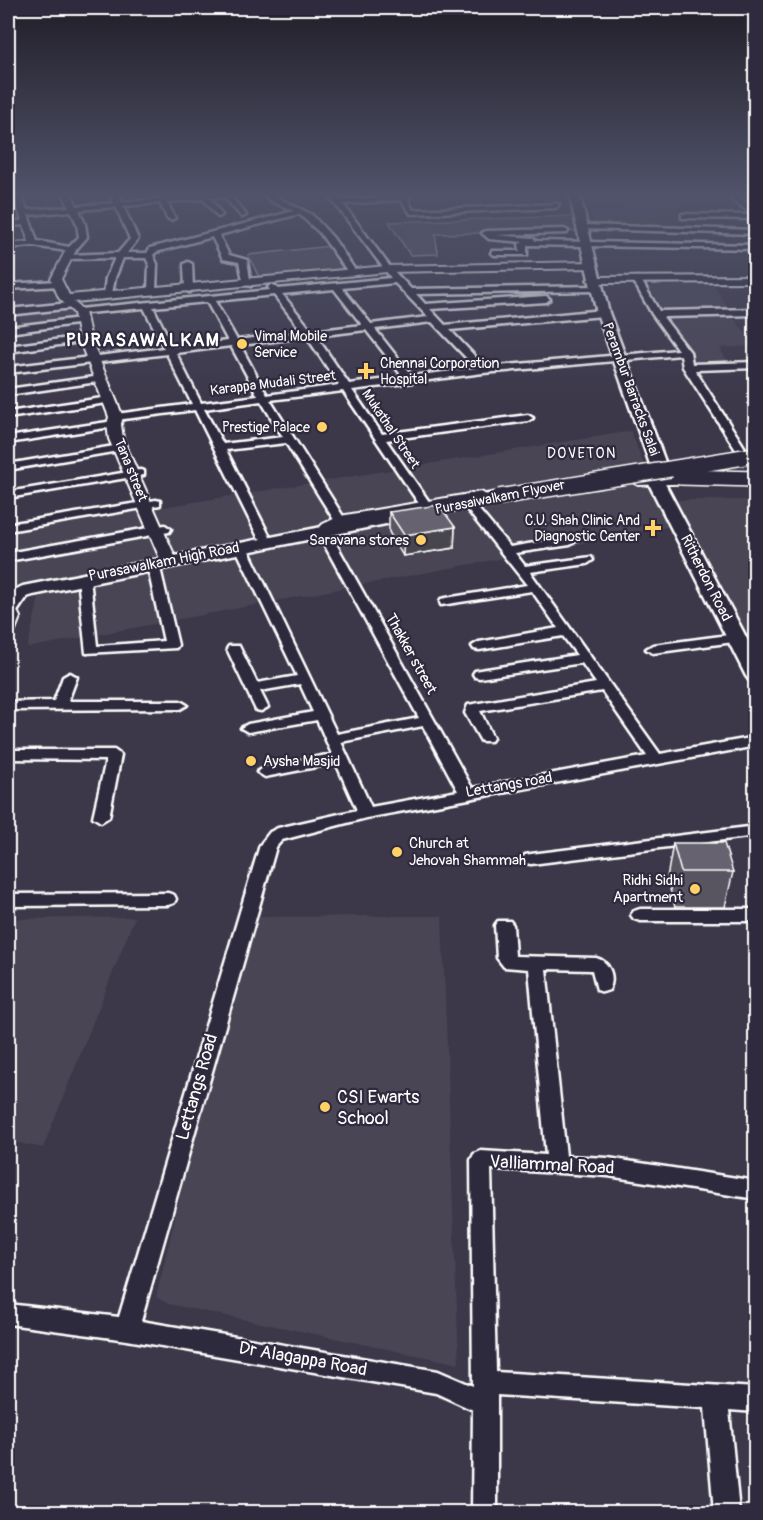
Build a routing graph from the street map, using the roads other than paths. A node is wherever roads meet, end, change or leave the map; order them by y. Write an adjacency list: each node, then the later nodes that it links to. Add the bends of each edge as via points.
1 (65, 264): 15 (street)
2 (115, 264): 25 (street)
3 (153, 264): 22 (street)
4 (188, 264): 21 (street)
5 (244, 264): 17 (street)
6 (346, 264): 10 (street)
7 (383, 264): 9 (street)
8 (592, 265): 9 (street); 18 (main road, Perambur Barracks Salai)
9 (387, 269): 10 (street); 13 (street)
10 (353, 273): 16 (street)
11 (756, 279): 14 (street)
12 (8, 280): 15 (street)
13 (397, 280): 19 (street); 23 (street)
14 (637, 280): 18 (street); 34 (street)
15 (57, 282): 20 (street); 30 (street, Tana street)
16 (268, 282): 17 (street); 24 (street, Mukathal Street)
17 (248, 284): 21 (street)
18 (595, 284): 23 (street); 32 (main road, Perambur Barracks Salai)
19 (336, 286): 24 (street); 36 (street)
20 (8, 287)
21 (189, 289): 22 (street)
22 (152, 291): 25 (street)
23 (407, 292): 29 (street)
24 (277, 293): 27 (street); 39 (street, Mukathal Street)
25 (108, 294): 30 (street)
26 (546, 299): 29 (street)
27 (210, 300): 28 (street); 41 (street, Thakker street)
28 (148, 307): 30 (street); 43 (street)
29 (424, 307): 35 (street)
30 (74, 310): 31 (street); 38 (street); 40 (street, Tana street)
31 (8, 312)
32 (603, 312): 37 (street); 46 (main road, Perambur Barracks Salai)
33 (756, 312): 34 (street)
34 (656, 314): 44 (street)
35 (434, 319): 36 (street); 37 (street)
36 (366, 326): 39 (street); 52 (street)
37 (443, 328): 50 (street)
38 (8, 330)
39 (309, 333): 41 (street); 53 (street, Mukathal Street)
40 (85, 339): 42 (street); 45 (street, Tana street)
41 (233, 342): 43 (street); 55 (street, Thakker street)
42 (8, 349)
43 (170, 349): 45 (street); 57 (street)
44 (685, 352): 46 (street, Karappa Mudali Street); 48 (street)
45 (93, 358): 49 (street); 51 (street, Tana street)
46 (619, 358): 50 (street, Karappa Mudali Street); 68 (main road, Perambur Barracks Salai)
47 (756, 364): 48 (street)
48 (688, 367): 65 (street)
49 (8, 370)
50 (483, 370): 52 (street, Karappa Mudali Street)
51 (101, 379): 54 (street); 56 (street, Tana street)
52 (410, 380): 53 (street, Karappa Mudali Street)
53 (346, 387): 55 (street, Karappa Mudali Street); 61 (street, Mukathal Street)
54 (8, 392)
55 (264, 398): 57 (street, Karappa Mudali Street); 62 (street, Thakker street)
56 (109, 400): 58 (street); 60 (street, Tana street)
57 (198, 406): 60 (street, Karappa Mudali Street); 64 (street)
58 (8, 415)
59 (528, 418): 61 (street)
60 (117, 431): 63 (street); 66 (street); 69 (street, Tana street)
61 (382, 437): 75 (street, Mukathal Street)
62 (291, 439): 64 (street); 77 (street, Thakker street)
63 (8, 440)
64 (220, 448): 80 (street)
65 (752, 454): 67 (street); 71 (main road, Purasaiwalkam Flyover, bridge)
66 (8, 466)
67 (686, 468): 68 (street); 70 (street)
68 (658, 473): 70 (street); 75 (street); 76 (street); 94 (main road, Ritherdon Road, via 662,497)
69 (135, 474): 73 (street); 74 (street, Tana street)
70 (719, 476): 72 (street)
71 (623, 477): 72 (main road, Purasaiwalkam Flyover, bridge); 77 (main road, Purasaiwalkam Flyover, bridge)
72 (756, 478)
73 (8, 495)
74 (150, 504): 78 (street); 79 (street, Tana street)
75 (426, 506): 77 (street)
76 (471, 507): 77 (street, via 348,532); 83 (street)
77 (337, 527): 80 (main road, Purasawalkam High Road); 82 (main road, Purasawalkam High Road); 110 (street, Thakker street)
78 (8, 528)
79 (161, 530): 84 (street); 85 (street, Tana street)
80 (264, 537): 85 (main road, Purasawalkam High Road)
81 (570, 541): 83 (street)
82 (241, 547): 85 (main road, Purasawalkam High Road); 102 (street)
83 (506, 551): 87 (street)
84 (8, 556)
85 (166, 559): 88 (main road, Purasawalkam High Road); 88 (street, via 171,645 91,650); 90 (main road, Purasawalkam High Road)
86 (587, 560): 87 (street)
87 (521, 570): 89 (street)
88 (84, 578): 92 (main road, Purasawalkam High Road, via 20,593)
89 (535, 587): 91 (street); 93 (street)
90 (8, 588)
91 (446, 602)
92 (8, 618)
93 (567, 631): 95 (street); 98 (street)
94 (736, 638): 97 (street); 100 (main road, Ritherdon Road)
95 (479, 646)
96 (234, 649): 104 (street)
97 (653, 649)
98 (586, 658): 99 (street); 103 (street)
99 (480, 674)
100 (756, 676)
101 (70, 677): 105 (street)
102 (305, 679): 104 (street); 109 (street)
103 (606, 686): 112 (street, via 473,708); 117 (street)
104 (251, 688): 108 (street)
105 (60, 705): 106 (street); 107 (street)
106 (180, 705)
107 (8, 706)
108 (261, 707)
109 (321, 715): 111 (street); 113 (street)
110 (428, 721): 113 (street); 119 (street, Thakker street)
111 (248, 728)
112 (486, 738)
113 (333, 739): 116 (street)
114 (756, 741): 117 (street, Lettangs road)
115 (8, 755): 121 (street, via 114,754)
116 (341, 757): 118 (street); 120 (street)
117 (657, 760): 119 (street, Lettangs road)
118 (265, 772)
119 (467, 793): 120 (street, Lettangs road)
120 (366, 813): 123 (street, Lettangs road, via 284,832)
121 (101, 817)
122 (756, 831): 124 (street)
123 (268, 845): 135 (street, Lettangs Road)
124 (531, 859)
125 (168, 899): 126 (street)
126 (8, 900)
127 (640, 915): 128 (street)
128 (756, 915)
129 (504, 925): 130 (street, via 507,960)
130 (537, 964): 131 (street, via 598,964); 132 (street)
131 (603, 985)
132 (557, 1164): 133 (street, Valliammal Road, via 608,1167); 136 (street, Valliammal Road, via 481,1161)
133 (756, 1190)
134 (8, 1314): 135 (street, Dr Alagappa Road)
135 (127, 1329): 136 (street, Dr Alagappa Road)
136 (485, 1393): 137 (street); 139 (street)
137 (716, 1397): 138 (street); 140 (street)
138 (756, 1400)
139 (484, 1512)
140 (728, 1512)

